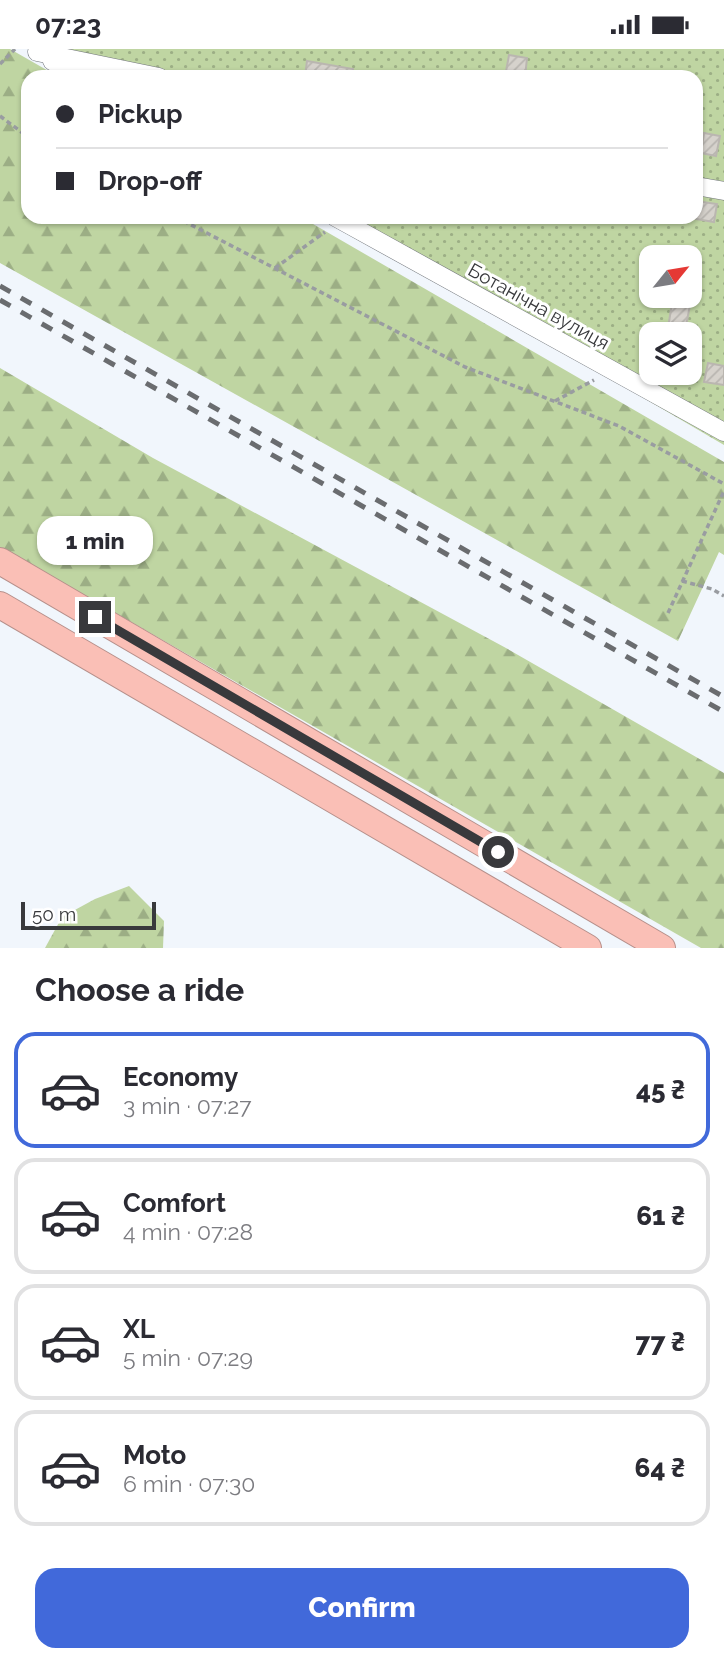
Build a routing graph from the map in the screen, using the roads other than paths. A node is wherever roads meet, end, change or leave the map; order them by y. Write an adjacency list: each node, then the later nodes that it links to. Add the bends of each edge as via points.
1 (35, 50): 2 (street); 3 (street)
2 (70, 70)
3 (127, 70)
4 (703, 187): 5 (street)
5 (724, 191)
6 (334, 224): 7 (street, Ботанічна вулиця)
7 (724, 432)
8 (0, 561): 11 (highway)
9 (0, 605): 10 (highway)
10 (588, 948)
11 (662, 948)

